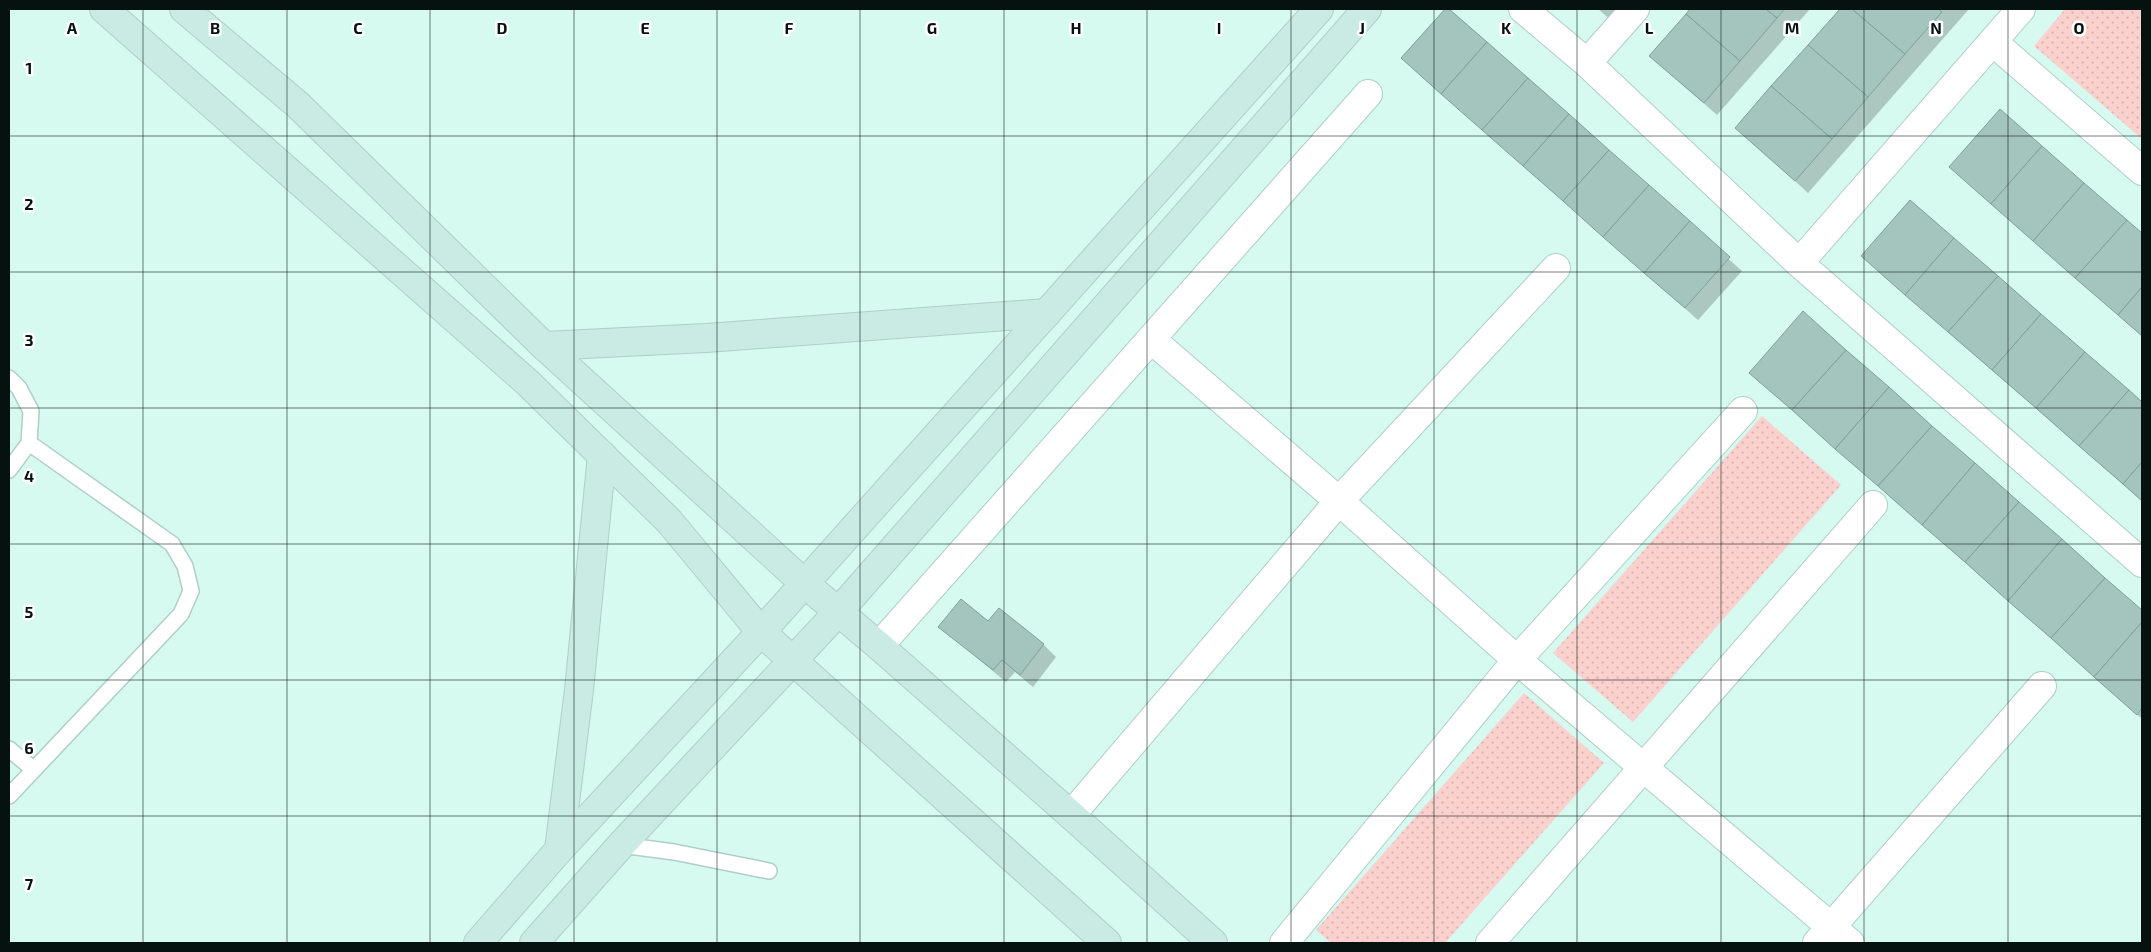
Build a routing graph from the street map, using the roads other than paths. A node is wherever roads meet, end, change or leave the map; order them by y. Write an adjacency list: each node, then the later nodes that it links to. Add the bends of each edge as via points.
1 (104, 9): 20 (main road, via 528,383)
2 (184, 9): 16 (main road, via 298,105)
3 (1319, 9): 14 (main road)
4 (1367, 9): 26 (main road)
5 (1523, 9): 9 (street)
6 (1635, 9): 9 (street)
7 (2021, 9): 8 (street)
8 (1993, 42): 11 (street); 12 (street)
9 (1587, 63): 12 (street)
10 (1368, 94): 15 (street)
11 (2142, 172)
12 (1799, 263): 24 (street)
13 (1556, 268): 22 (street)
14 (1047, 313): 16 (main road); 25 (main road)
15 (1152, 340): 22 (street); 28 (street)
16 (544, 346): 25 (main road)
17 (9, 378): 19 (lane, via 19,388 31,411)
18 (1743, 411): 29 (street)
19 (28, 443): 21 (lane); 34 (lane, via 172,544 185,566 191,591 181,614)
20 (602, 456): 27 (main road, via 669,521); 38 (main road, via 579,690)
21 (9, 470)
22 (1339, 501): 29 (street); 36 (street)
23 (1873, 505): 33 (street)
24 (2142, 563)
25 (804, 583): 26 (main road); 27 (main road)
26 (839, 611): 28 (main road); 30 (main road)
27 (762, 632): 30 (main road); 38 (main road)
28 (879, 646): 36 (main road)
29 (1517, 660): 33 (street); 45 (street)
30 (793, 662): 37 (main road); 43 (main road)
31 (2042, 686): 40 (street)
32 (9, 750): 34 (lane)
33 (1642, 767): 40 (street); 46 (street)
34 (33, 769): 35 (lane)
35 (9, 796)
36 (1071, 814): 44 (main road)
37 (621, 845): 39 (lane); 41 (main road)
38 (559, 850): 42 (main road)
39 (769, 871)
40 (1832, 938)
41 (543, 940)
42 (478, 943)
43 (1107, 943)
44 (1213, 943)
45 (1284, 943)
46 (1490, 943)

